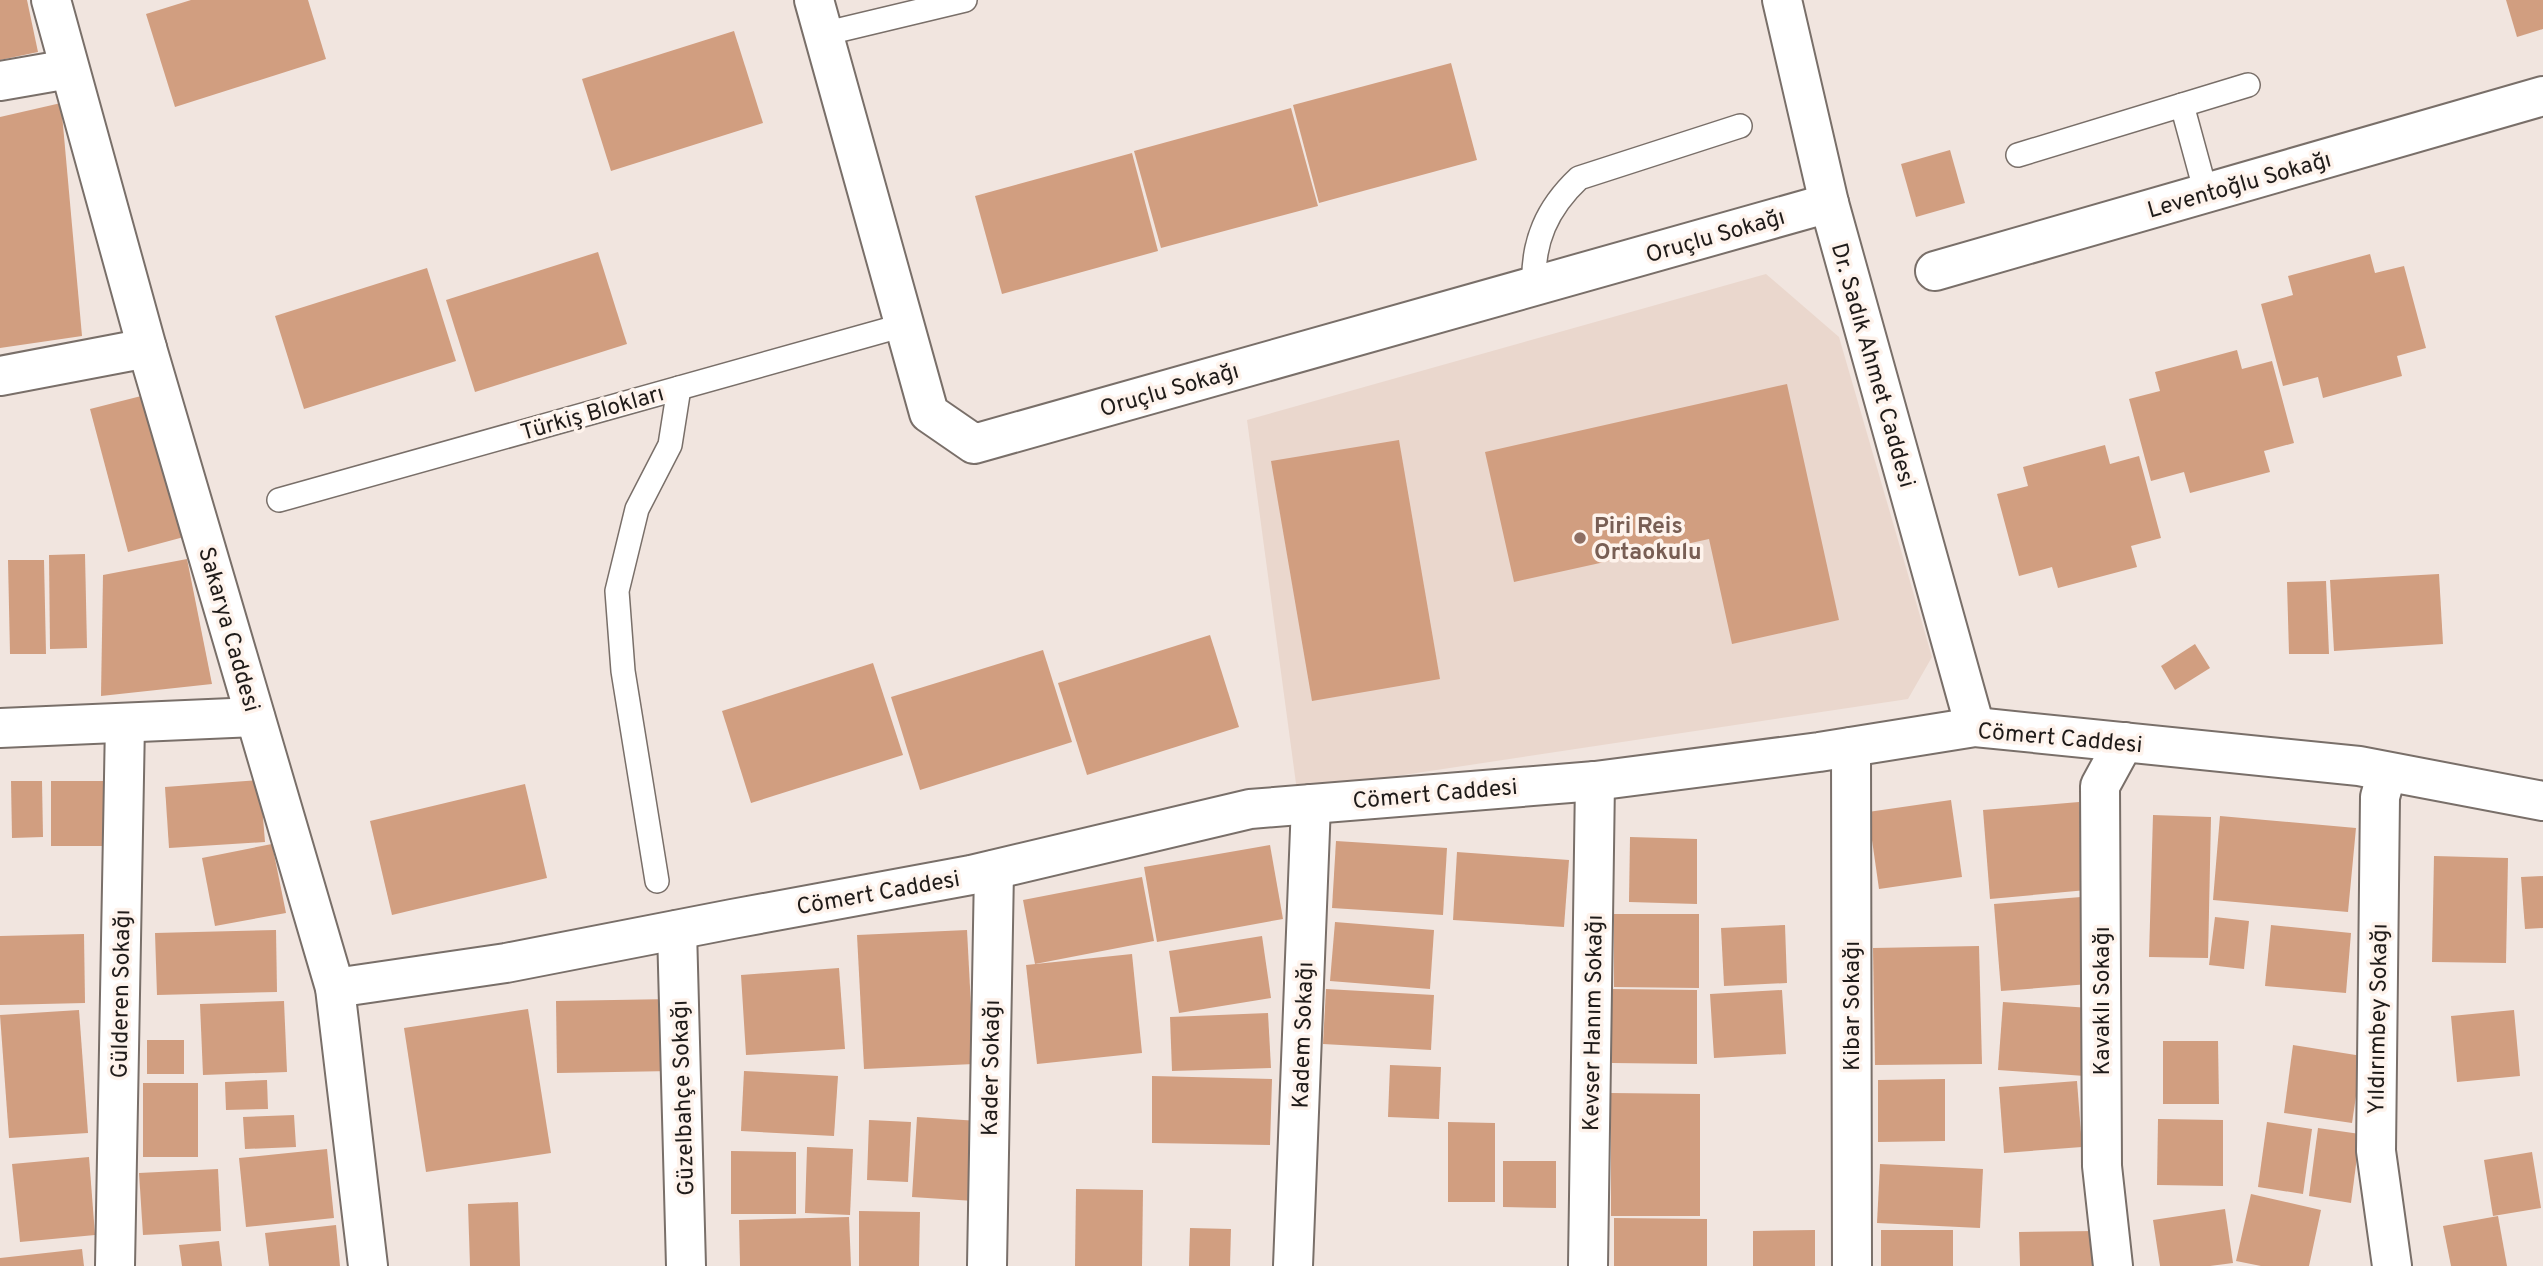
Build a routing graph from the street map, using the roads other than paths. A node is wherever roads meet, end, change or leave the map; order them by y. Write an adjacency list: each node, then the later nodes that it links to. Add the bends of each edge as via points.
1 (51, 0): 5 (street, Sakarya Caddesi)
2 (965, 0): 4 (lane)
3 (1782, 0): 13 (street, Dr. Sadık Ahmet Caddesi)
4 (818, 17): 16 (street, Oruçlu Sokağı)
5 (69, 69): 6 (street); 17 (street, Sakarya Caddesi)
6 (0, 81)
7 (2248, 85): 9 (lane)
8 (2543, 96): 12 (street, Leventoğlu Sokağı)
9 (2182, 105): 11 (lane); 12 (lane)
10 (1740, 126): 15 (lane, via 1579,178 1543,225 1535,255)
11 (2018, 155)
12 (2206, 193): 14 (street, Leventoğlu Sokağı)
13 (1829, 203): 15 (street, Oruçlu Sokağı); 23 (street, Dr. Sadık Ahmet Caddesi)
14 (1935, 271)
15 (1534, 286): 16 (street, Oruçlu Sokağı, via 974,444 929,413)
16 (904, 325): 19 (lane, Türkiş Blokları)
17 (147, 348): 18 (street); 21 (street, Sakarya Caddesi)
18 (0, 376)
19 (679, 388): 20 (lane, Türkiş Blokları); 32 (lane, via 670,445 637,509 617,591 623,671)
20 (279, 500)
21 (256, 717): 22 (street); 34 (street, Sakarya Caddesi)
22 (125, 723): 24 (street); 35 (street, Gülderen Sokağı)
23 (1975, 727): 25 (street, Cömert Caddesi); 26 (street, Cömert Caddesi)
24 (0, 728)
25 (2124, 742): 27 (street, Cömert Caddesi); 42 (street, Kavaklı Sokağı, via 2099,786 2102,1166)
26 (1851, 747): 28 (street, Cömert Caddesi); 41 (street, Kibar Sokağı)
27 (2387, 772): 29 (street, Cömert Caddesi); 43 (street, Yıldırımbey Sokağı, via 2380,797 2376,1151)
28 (1595, 781): 30 (street, Cömert Caddesi); 40 (street, Kevser Hanım Sokağı)
29 (2543, 801)
30 (1311, 804): 31 (street, Cömert Caddesi, via 1250,809); 39 (street, Kadem Sokağı)
31 (994, 870): 33 (street, Cömert Caddesi); 38 (street, Kader Sokağı)
32 (657, 881)
33 (677, 930): 34 (street, Cömert Caddesi, via 506,963); 37 (street, Güzelbahçe Sokağı)
34 (335, 988): 36 (street, Sakarya Caddesi)
35 (114, 1266)
36 (368, 1266)
37 (687, 1266)
38 (987, 1266)
39 (1293, 1266)
40 (1588, 1266)
41 (1852, 1266)
42 (2113, 1266)
43 (2392, 1266)

